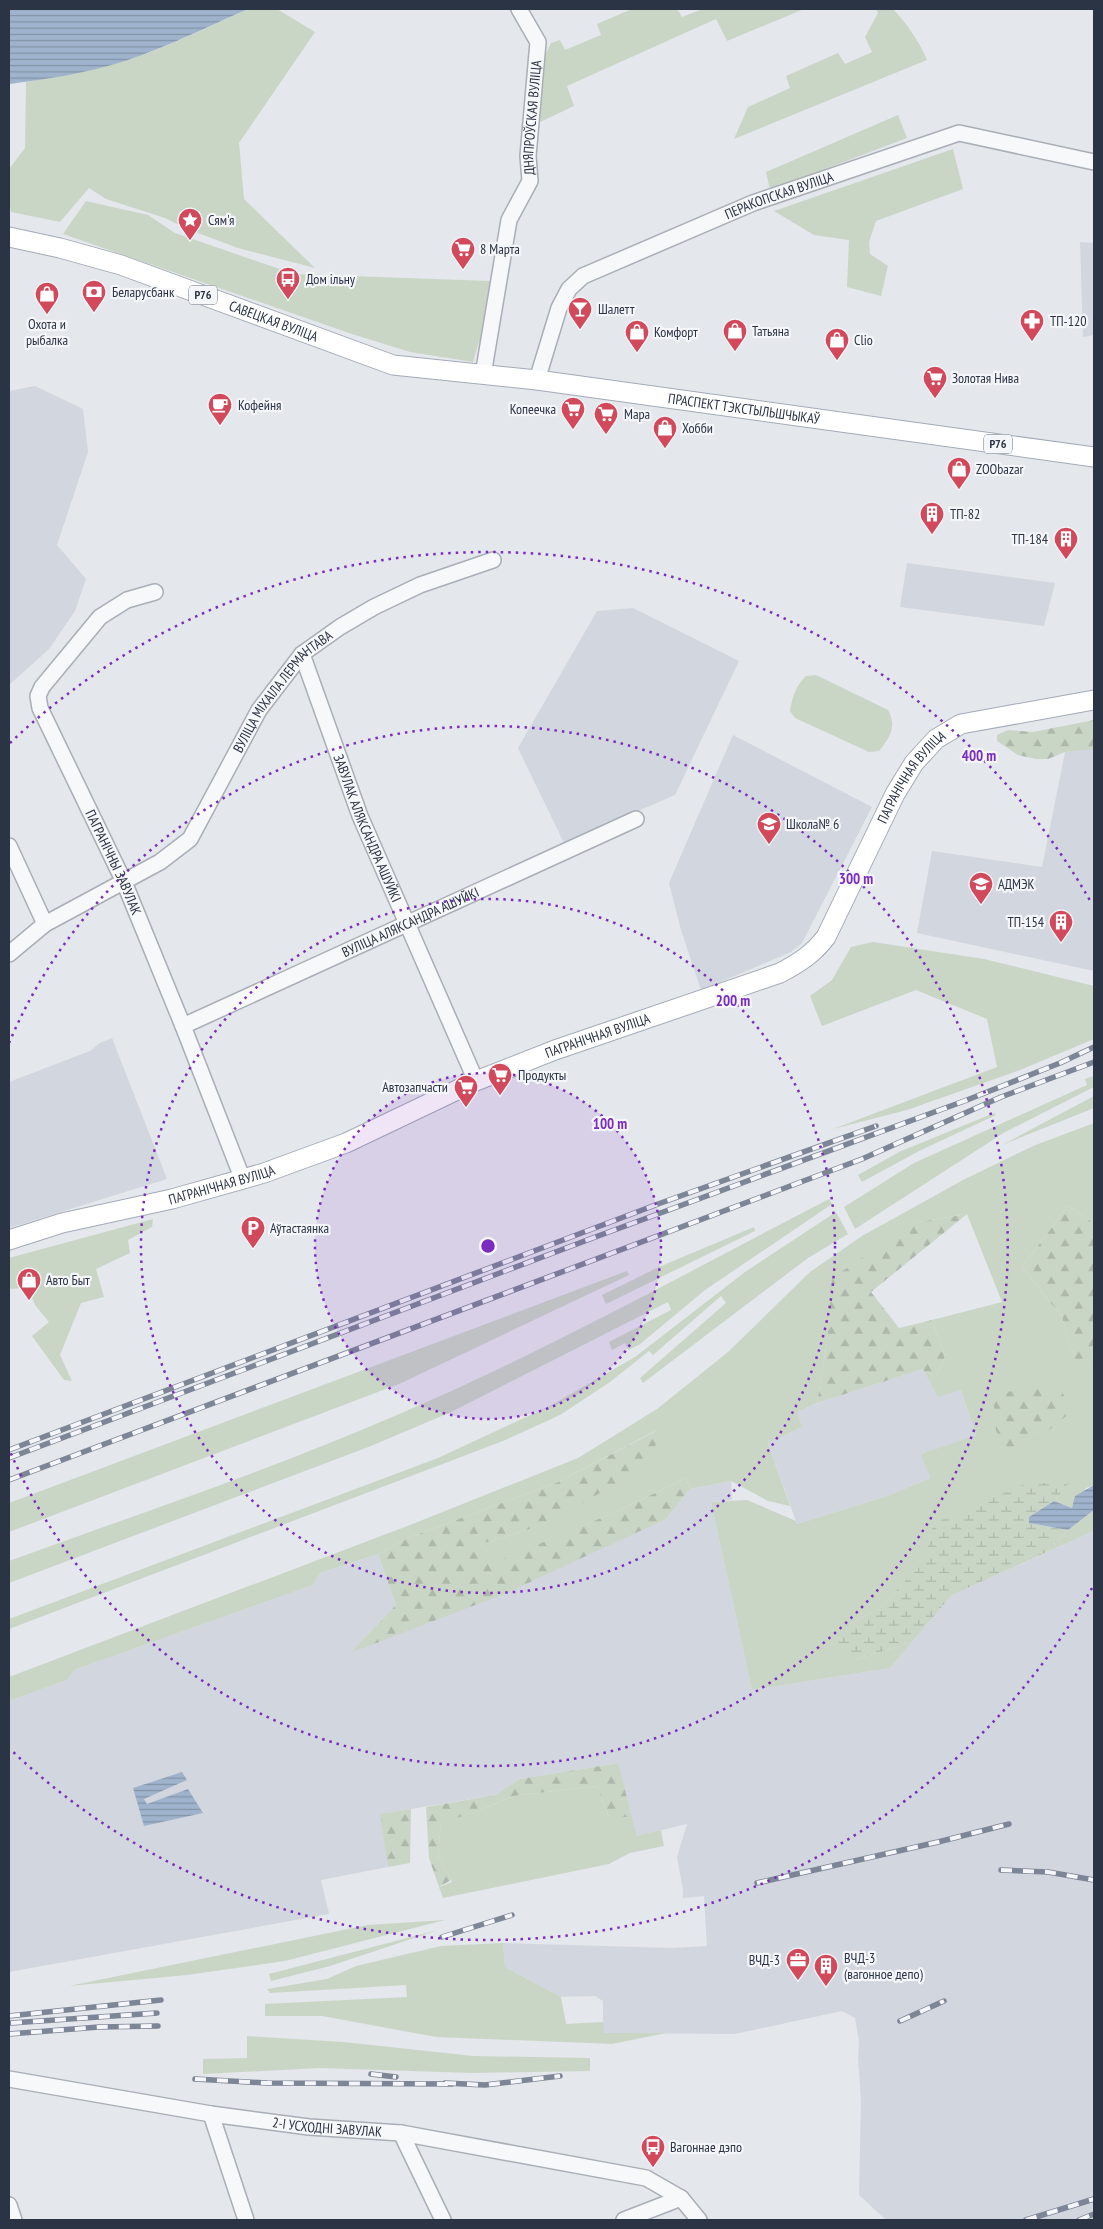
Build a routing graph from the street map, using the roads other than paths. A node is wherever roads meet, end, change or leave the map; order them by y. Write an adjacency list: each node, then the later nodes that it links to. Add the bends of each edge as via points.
1 (519, 9): 5 (street, ДНЯПРОЎСКАЯ ВУЛІЦА, via 538,42 528,156 530,181 509,220)
2 (1094, 162): 6 (street, ПЕРАКОПСКАЯ ВУЛІЦА, via 958,133 753,203 583,276 569,289 559,308)
3 (9, 237): 4 (main road, САВЕЦКАЯ ВУЛІЦА / Р76, via 121,265)
4 (393, 365): 5 (main road, ПРАСПЕКТ ТЭКСТЫЛЬШЧЫКАЎ / Р76)
5 (483, 375): 6 (main road, ПРАСПЕКТ ТЭКСТЫЛЬШЧЫКАЎ / Р76)
6 (536, 380): 7 (main road, ПРАСПЕКТ ТЭКСТЫЛЬШЧЫКАЎ / Р76)
7 (1094, 457)
8 (493, 560): 10 (street, ВУЛІЦА МІХАІЛА ЛЕРМАНТАВА, via 420,585 374,607)
9 (155, 592): 14 (street, ПАГРАНІЧНЫ ЗАВУЛАК, via 127,600 100,617 38,696 40,708)
10 (302, 654): 14 (street, ВУЛІЦА МІХАІЛА ЛЕРМАНТАВА, via 259,710 190,839 160,862); 16 (street, ЗАВУЛАК АЛЯКСАНДРА АШУЙКІ, via 360,816)
11 (1094, 700): 19 (main road, ПАГРАНІЧНАЯ ВУЛІЦА, via 961,724 926,748 895,794 826,937 801,963 555,1050)
12 (636, 819): 16 (street, ВУЛІЦА АЛЯКСАНДРА АШУЙКІ)
13 (9, 846): 15 (street)
14 (124, 882): 15 (street, ВУЛІЦА МІХАІЛА ЛЕРМАНТАВА); 18 (street, ПАГРАНІЧНЫ ЗАВУЛАК)
15 (45, 924): 17 (street, ВУЛІЦА МІХАІЛА ЛЕРМАНТАВА)
16 (409, 924): 18 (street, ВУЛІЦА АЛЯКСАНДРА АШУЙКІ); 19 (street, ЗАВУЛАК АЛЯКСАНДРА АШУЙКІ)
17 (9, 954)
18 (184, 1026): 20 (street, ПАГРАНІЧНЫ ЗАВУЛАК)
19 (476, 1082): 20 (main road, ПАГРАНІЧНАЯ ВУЛІЦА, via 346,1143)
20 (243, 1180): 21 (main road, ПАГРАНІЧНАЯ ВУЛІЦА, via 62,1222)
21 (9, 1240)
22 (9, 2079): 23 (street, 2-І УСХОДНІ ЗАВУЛАК)
23 (211, 2114): 24 (street, 2-І УСХОДНІ ЗАВУЛАК, via 309,2127); 28 (street)
24 (401, 2133): 25 (street, 2-І УСХОДНІ ЗАВУЛАК, via 646,2178); 29 (street)
25 (682, 2198): 30 (street); 31 (street)
26 (9, 2205): 27 (street)
27 (14, 2220)
28 (246, 2220)
29 (443, 2220)
30 (624, 2220)
31 (699, 2220)

